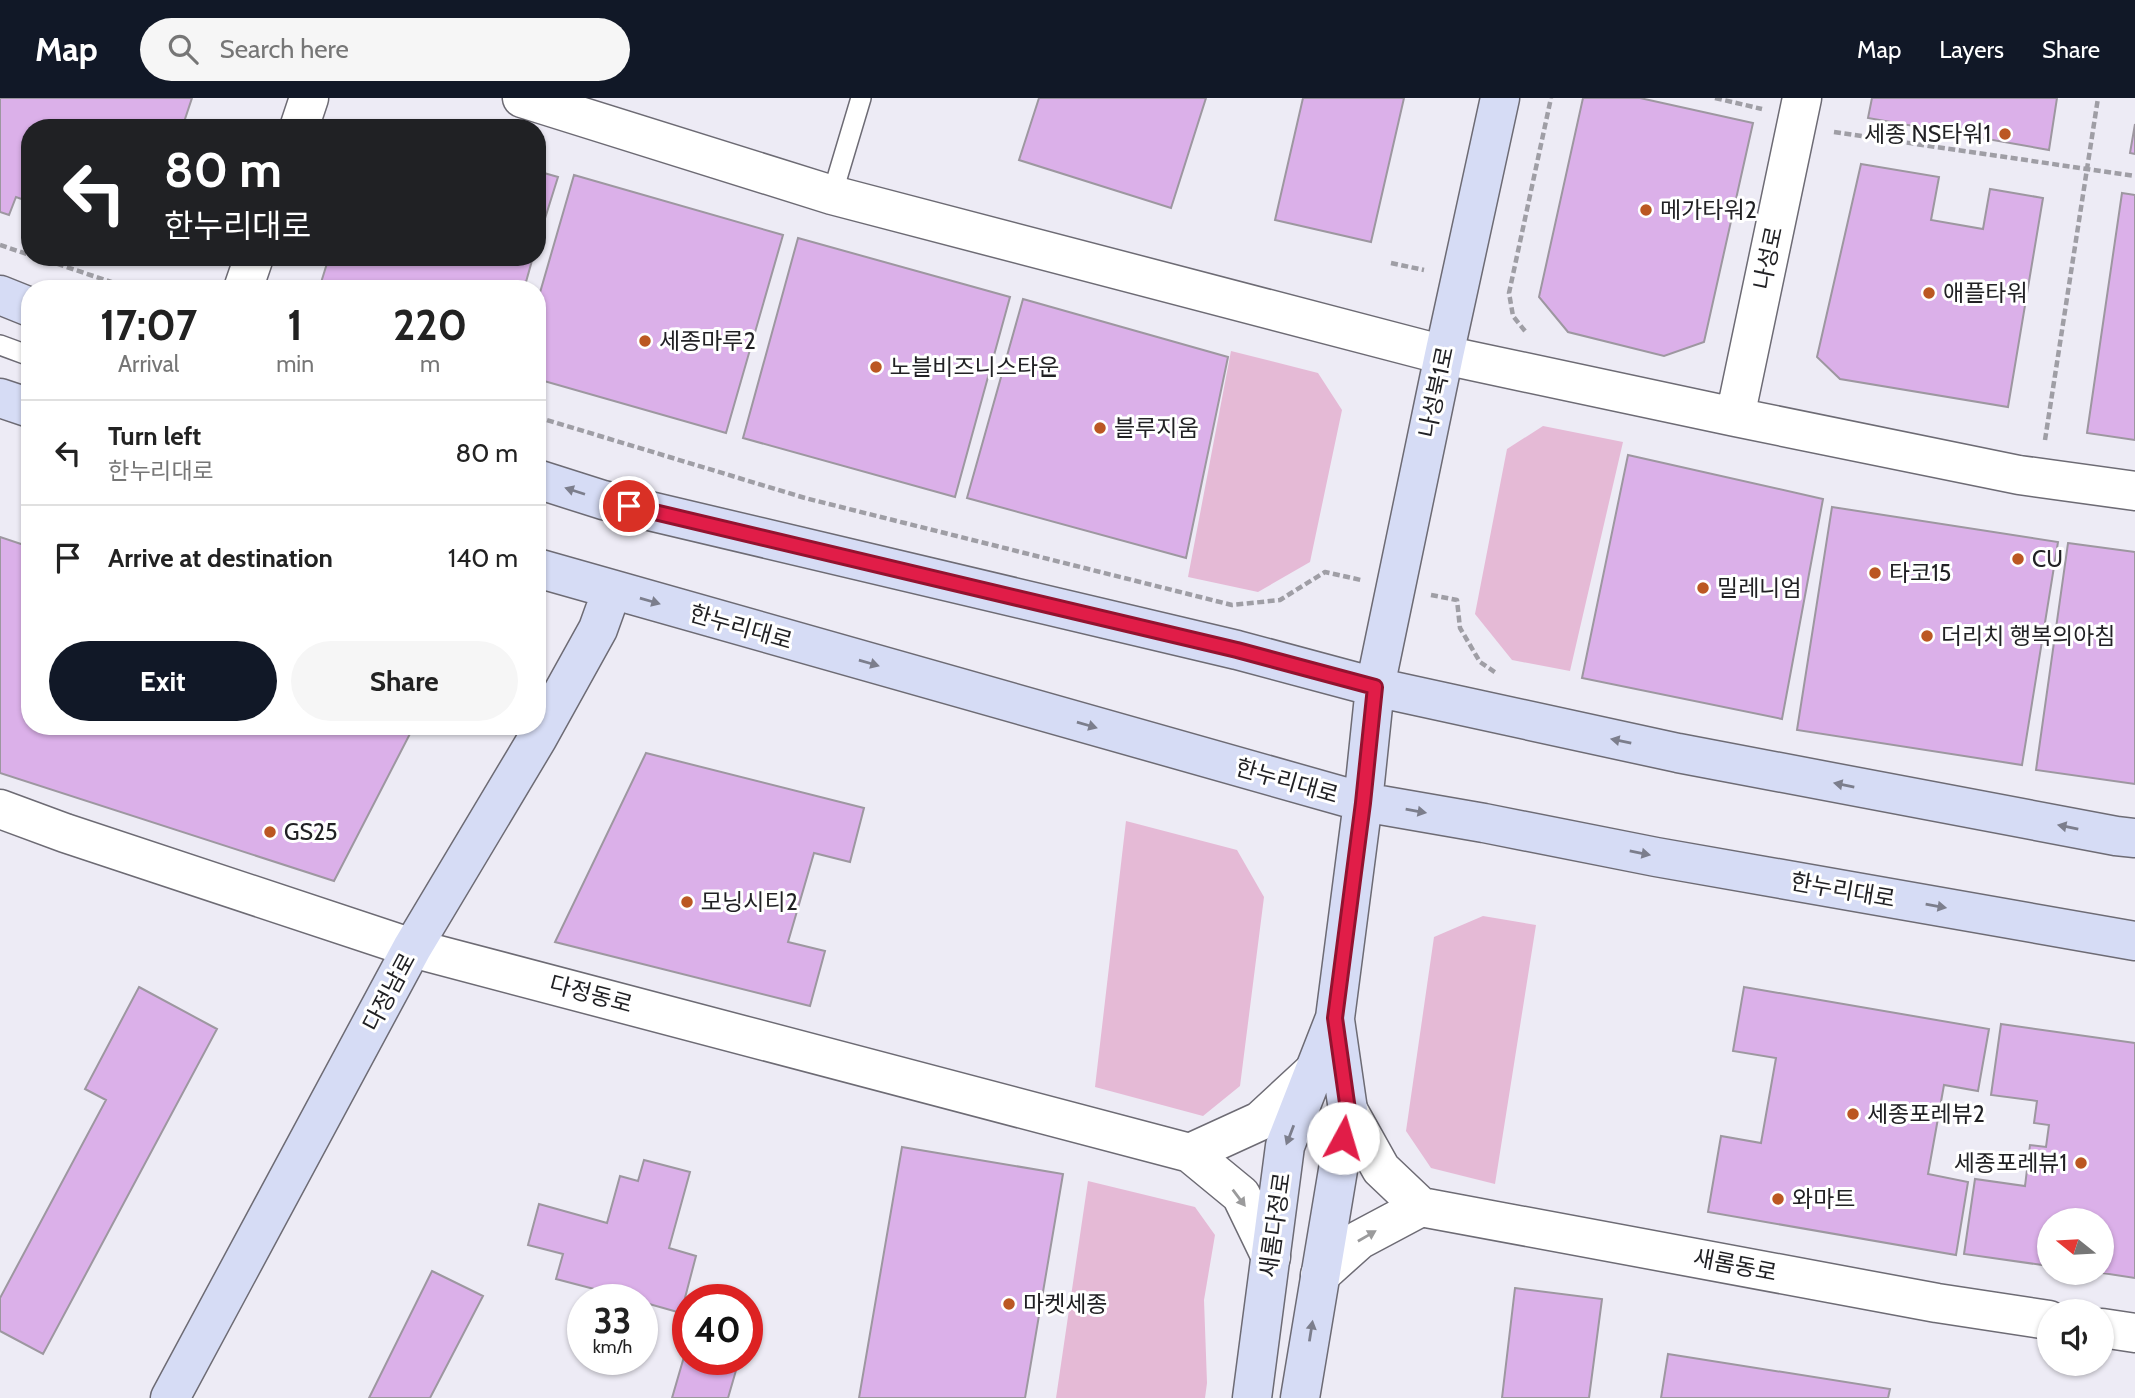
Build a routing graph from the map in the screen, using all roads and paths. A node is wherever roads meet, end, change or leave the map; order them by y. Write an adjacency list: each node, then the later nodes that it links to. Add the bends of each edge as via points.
1 (309, 98): 10 (street)
2 (522, 98): 14 (street)
3 (861, 98): 14 (lane)
4 (1500, 98): 24 (street, 나성북1로)
5 (1551, 98): 21 (path, via 1508,293 1513,316)
6 (1715, 98): 9 (path)
7 (1802, 98): 27 (street, 나성로)
8 (2098, 98): 12 (path)
9 (1766, 110)
10 (302, 119)
11 (1830, 132): 12 (path)
12 (2087, 169): 13 (path); 29 (path)
13 (2135, 176)
14 (832, 195): 24 (street)
15 (0, 245): 16 (path)
16 (21, 252)
17 (64, 266): 18 (path)
18 (105, 280)
19 (0, 295): 20 (street)
20 (21, 303)
21 (1525, 331)
22 (0, 345): 23 (lane)
23 (21, 353)
24 (1444, 355): 27 (street); 35 (street, 나성북1로)
25 (0, 398): 26 (street)
26 (21, 405)
27 (1735, 418): 31 (street, via 2019,475)
28 (546, 420): 33 (path, via 805,498 1232,605 1280,600)
29 (2045, 441)
30 (546, 482): 35 (street, one-way to 30, via 1223,646 603,500)
31 (2135, 491)
32 (546, 571): 34 (street, 한누리대로)
33 (1325, 572)
34 (612, 590): 36 (street, 다정남로, via 598,629); 38 (street, 한누리대로, one-way to 38)
35 (1375, 687): 38 (street, 새롬다정로); 40 (street, one-way to 35, via 1678,753)
36 (546, 722)
37 (538, 735): 42 (street, 다정남로)
38 (1363, 803): 41 (street, 한누리대로, one-way to 41); 43 (street, 새롬다정로)
39 (0, 809): 42 (street, 다정동로)
40 (2135, 838)
41 (2135, 941)
42 (412, 948): 46 (street, 다정동로); 53 (street, 다정남로)
43 (1335, 1018): 44 (street, 새롬다정로); 45 (street, 새롬다정로)
44 (1314, 1071): 46 (street, via 1260,1121); 48 (street, 새롬다정로, one-way to 48, via 1285,1146)
45 (1348, 1110): 47 (street, via 1381,1169); 49 (street, 새롬다정로)
46 (1190, 1153): 48 (street, one-way to 48, via 1241,1195)
47 (1421, 1207): 49 (street, one-way to 47, via 1359,1240); 50 (street, 새롬동로)
48 (1271, 1257): 54 (street, 새롬다정로)
49 (1320, 1275): 55 (street, 새롬다정로, one-way to 49)
50 (2037, 1318)
51 (2114, 1330): 52 (street)
52 (2135, 1333)
53 (170, 1398)
54 (1252, 1398)
55 (1300, 1398)

